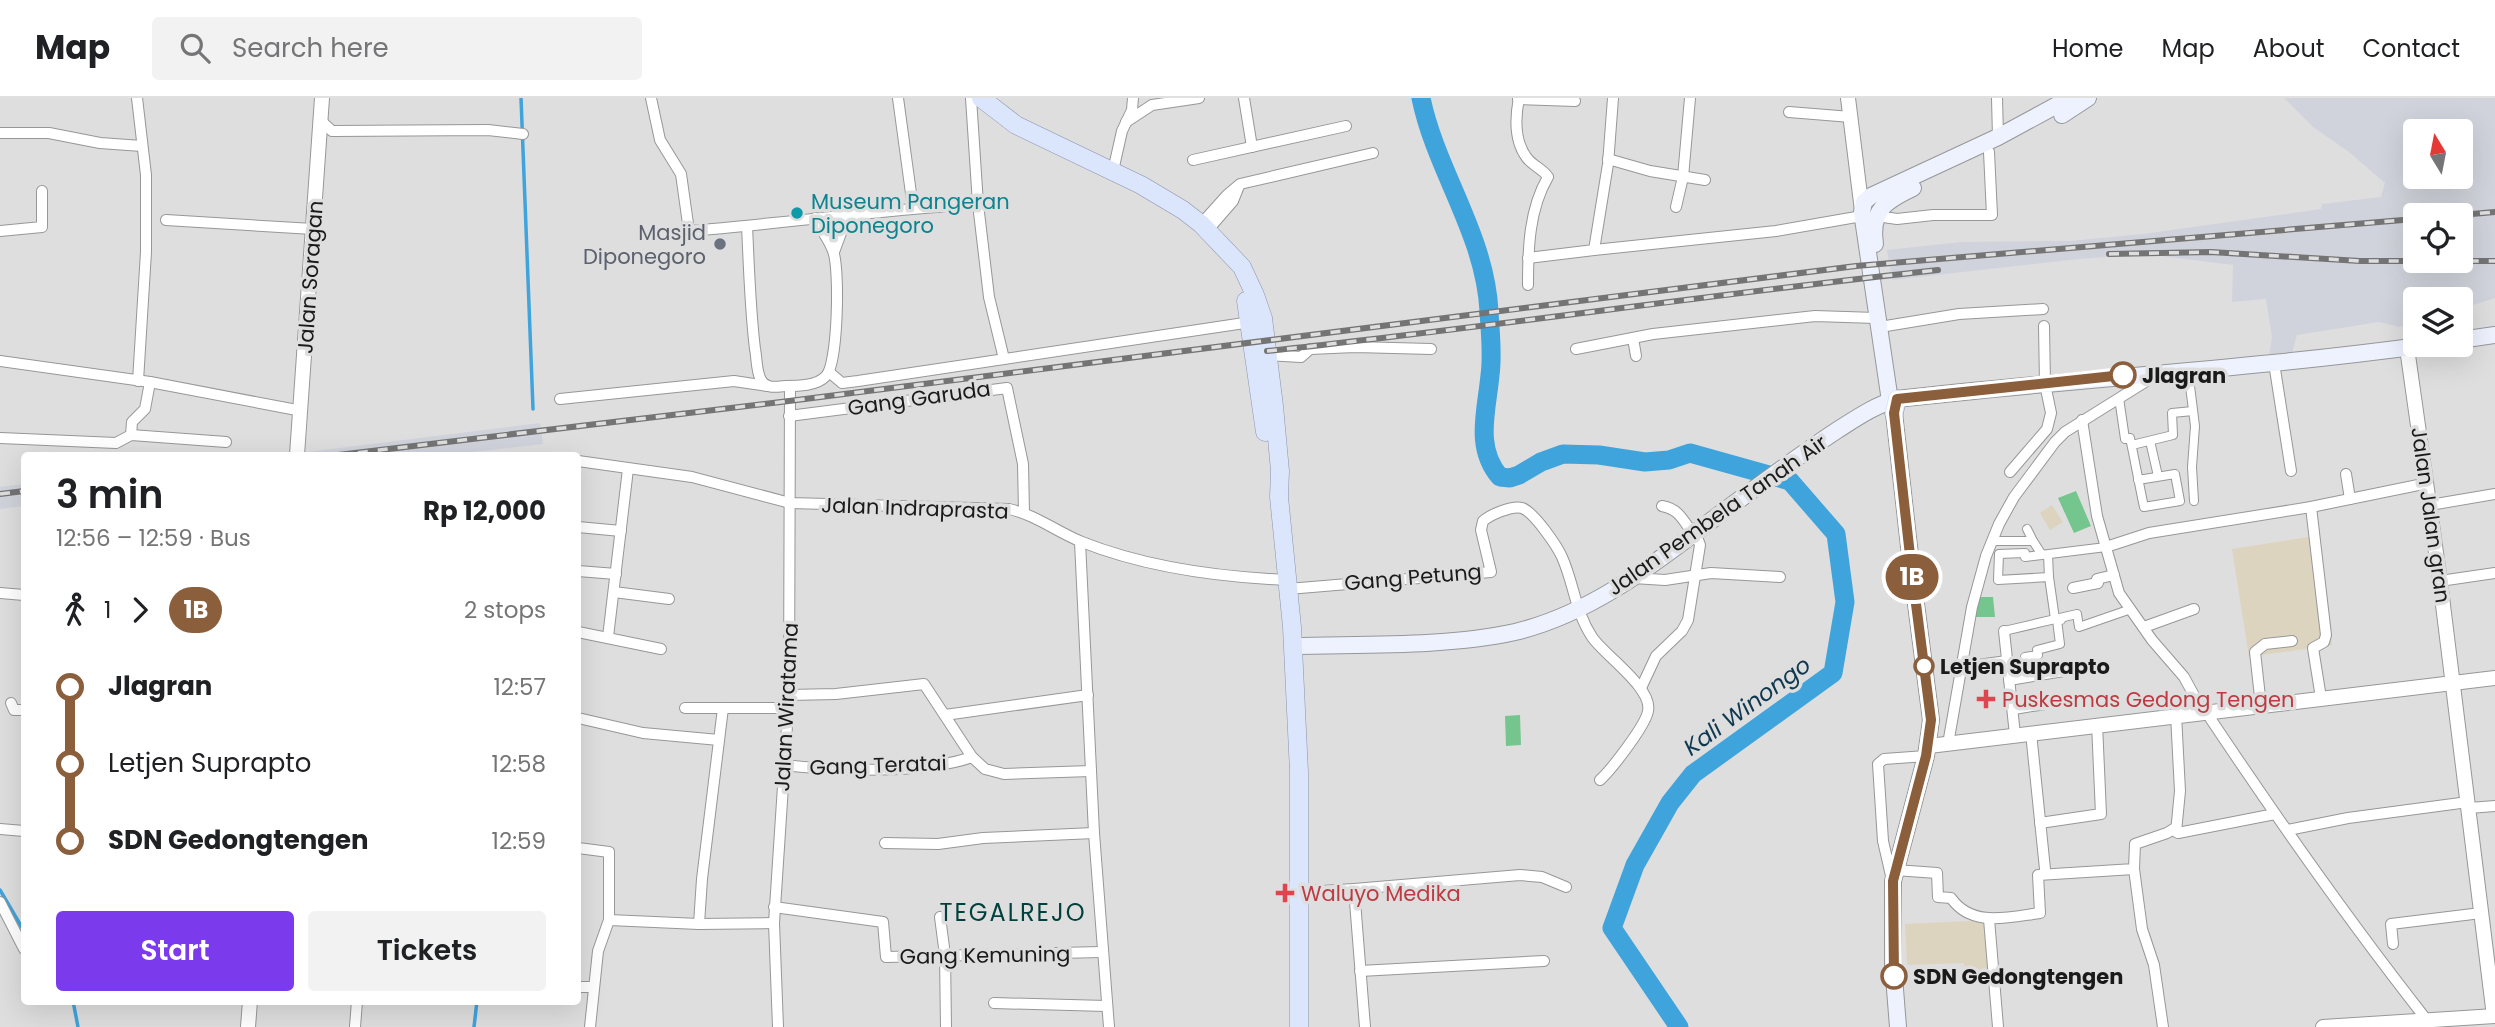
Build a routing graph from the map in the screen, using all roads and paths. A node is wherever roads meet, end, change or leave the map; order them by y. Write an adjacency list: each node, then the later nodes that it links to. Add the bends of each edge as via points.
1 (137, 98): 27 (street)
2 (322, 98): 21 (street, Jalan Soragan)
3 (651, 98): 46 (street, via 660,140 681,174 689,231)
4 (898, 98): 41 (street)
5 (971, 98): 39 (street)
6 (981, 98): 34 (main road, via 1016,125)
7 (1126, 98): 18 (street)
8 (1199, 98): 22 (street, via 1152,105)
9 (1244, 98): 28 (street)
10 (1614, 98): 32 (street)
11 (1690, 98): 35 (street)
12 (1848, 98): 20 (street)
13 (1997, 98): 26 (street)
14 (2070, 98): 26 (main road)
15 (2088, 98): 29 (main road)
16 (1518, 99): 17 (street); 53 (street, via 1515,121 1521,146 1529,161 1548,177 1539,193)
17 (1575, 101)
18 (1133, 104): 22 (street)
19 (1789, 112): 20 (street)
20 (1851, 117): 31 (street)
21 (320, 120): 25 (street, via 332,131); 48 (street, Jalan Soragan)
22 (1126, 122): 34 (street)
23 (1346, 126): 28 (street)
24 (0, 134): 27 (street, via 49,133)
25 (523, 134)
26 (1998, 137): 38 (main road)
27 (142, 146): 74 (street, via 146,175)
28 (1252, 147): 33 (street)
29 (1989, 152): 42 (main road, via 1898,194); 42 (street, via 1992,215 1898,219)
30 (1373, 153): 47 (street, via 1240,184 1220,219)
31 (1856, 153): 38 (street, via 1864,174); 42 (street)
32 (1608, 159): 35 (street); 50 (street)
33 (1193, 160)
34 (1112, 171): 47 (main road, via 1160,195)
35 (1683, 177): 36 (street); 40 (street)
36 (1705, 180)
37 (42, 191): 49 (street, via 41,227)
38 (1881, 191): 42 (main road, via 1864,202)
39 (978, 204): 41 (street); 68 (street, via 988,286)
40 (1676, 207)
41 (914, 208): 43 (street)
42 (1867, 215): 50 (street, via 1776,231); 57 (main road, via 1873,230)
43 (843, 216): 44 (street); 51 (street)
44 (814, 218): 46 (street); 51 (street)
45 (166, 220): 48 (street)
46 (747, 226): 77 (street, via 758,371)
47 (1204, 227): 52 (main road)
48 (313, 229): 81 (street, Jalan Soragan)
49 (0, 231)
50 (1594, 250): 53 (street)
51 (834, 252): 72 (street, via 836,324)
52 (1229, 255): 56 (main road); 65 (main road, via 1242,268 1255,295)
53 (1528, 258): 54 (street)
54 (1528, 285)
55 (2043, 309): 57 (street)
56 (1251, 322): 68 (street); 102 (main road)
57 (1881, 322): 60 (street, via 1815,316); 80 (main road)
58 (2044, 326): 75 (street)
59 (2495, 335): 61 (main road)
60 (1633, 338): 64 (street); 66 (street)
61 (2473, 338)
62 (2403, 348): 70 (main road)
63 (1431, 349): 65 (street, via 1355,347 1310,349 1301,357)
64 (1576, 349)
65 (1268, 355): 102 (main road)
66 (1636, 356)
67 (2408, 357): 100 (street, Jalan Jalan gran)
68 (1004, 359): 72 (street, via 842,383)
69 (0, 361): 74 (street)
70 (2274, 363): 71 (main road); 94 (street)
71 (2188, 370): 73 (main road); 82 (street)
72 (830, 372): 76 (street, via 819,382)
73 (2162, 372): 75 (main road); 78 (street)
74 (144, 382): 81 (street); 85 (street, via 145,409 132,422)
75 (2045, 384): 80 (main road); 95 (street, via 2051,413 2047,429)
76 (790, 386): 77 (street); 83 (street, Jalan Wiratama)
77 (770, 387): 79 (street, via 734,381)
78 (2119, 398): 84 (street); 89 (street, via 2125,439 2130,438)
79 (560, 399)
80 (1894, 404): 112 (main road, Jalan Pembela Tanah Air, via 1852,421 1799,455); 174 (main road, via 1930,707)
81 (302, 411): 90 (street, Jalan Soragan)
82 (2193, 411): 87 (street, via 2172,413 2173,435); 92 (street)
83 (789, 416): 105 (street, Jalan Wiratama); 109 (street, Gang Garuda, via 1007,387 1023,464)
84 (2082, 420): 115 (street, via 2055,442 2014,497); 117 (street)
85 (131, 435): 86 (street, via 116,443); 88 (street)
86 (0, 438)
87 (2150, 441): 89 (street); 98 (street)
88 (226, 442)
89 (2132, 445): 99 (street)
90 (297, 452)
91 (581, 461): 93 (street, Jalan Indraprasta)
92 (2192, 467): 96 (street, via 2175,470); 104 (street)
93 (628, 468): 105 (street, Jalan Indraprasta, via 692,477); 113 (street)
94 (2291, 471)
95 (2010, 472)
96 (2175, 474): 98 (street); 99 (street, via 2180,501 2144,507)
97 (2346, 474): 103 (street)
98 (2158, 477): 99 (street)
99 (2138, 480)
100 (2428, 484): 103 (street); 106 (street, Jalan Jalan gran)
101 (2495, 494): 106 (street)
102 (1279, 497): 128 (main road)
103 (2350, 499): 108 (street)
104 (2194, 501)
105 (790, 503): 109 (street, Jalan Indraprasta, via 974,506); 154 (street, Jalan Wiratama)
106 (2430, 505): 127 (street, Jalan Jalan gran)
107 (1662, 506): 112 (street, via 1673,508)
108 (2311, 507): 117 (street, via 2149,533); 156 (street, via 2326,635 2324,642 2313,648)
109 (1024, 512): 114 (street, Jalan Indraprasta)
110 (581, 527): 113 (street)
111 (2027, 529): 116 (street)
112 (1699, 530): 123 (street); 126 (main road, Jalan Pembela Tanah Air)
113 (621, 531): 121 (street)
114 (1080, 541): 128 (street, Jalan Indraprasta, via 1168,565); 155 (street)
115 (1992, 541): 116 (street); 147 (street, via 1972,607)
116 (2033, 541): 118 (street)
117 (2106, 547): 118 (street); 122 (street)
118 (2045, 555): 125 (street); 125 (street, via 1999,554 1998,579)
119 (581, 571): 121 (street)
120 (2495, 573): 127 (street)
121 (616, 574): 130 (street)
122 (2114, 575): 129 (street); 134 (street, via 2119,593)
123 (1695, 576): 124 (street); 126 (street); 153 (street, via 1688,620 1656,656)
124 (1780, 577)
125 (2049, 577): 138 (street)
126 (1633, 578): 135 (main road, Jalan Pembela Tanah Air)
127 (2440, 581): 152 (street, Jalan Jalan gran)
128 (1288, 584): 135 (street, Gang Petung, via 1491,572 1481,524 1490,516 1518,508 1548,535 1562,557); 144 (main road)
129 (2073, 588)
130 (614, 592): 133 (street); 142 (street)
131 (0, 593): 132 (street)
132 (21, 595)
133 (669, 599)
134 (2132, 608): 137 (street, via 2079,627); 139 (street)
135 (1577, 609): 144 (main road, Jalan Pembela Tanah Air, via 1485,638); 153 (street, via 1592,638)
136 (2194, 609): 139 (street)
137 (2077, 617): 138 (street); 149 (street, via 2057,620 2060,644 2025,657 2020,662)
138 (2055, 619): 140 (street)
139 (2144, 628): 165 (street, via 2184,677)
140 (2004, 631): 146 (street)
141 (581, 632): 142 (street)
142 (608, 637): 145 (street)
143 (2292, 641): 159 (street, via 2265,644 2255,652)
144 (1293, 646): 194 (main road)
145 (661, 649)
146 (2007, 662): 147 (street); 151 (street)
147 (1963, 667): 173 (street)
148 (2070, 670): 149 (street)
149 (2023, 678): 151 (street)
150 (2495, 678): 152 (street)
151 (2009, 680): 163 (street)
152 (2453, 683): 156 (street); 179 (street, Jalan Jalan gran)
153 (1641, 688): 178 (street, via 1647,715)
154 (789, 695): 162 (street, Jalan Wiratama); 166 (street, via 924,684)
155 (1088, 695): 166 (street); 177 (street)
156 (2321, 698): 159 (street)
157 (11, 703): 164 (street, via 14,710)
158 (2045, 704): 163 (street)
159 (2261, 706): 165 (street)
160 (685, 708): 161 (street)
161 (723, 708): 162 (street); 172 (street)
162 (788, 708): 176 (street, Jalan Wiratama)
163 (2014, 709): 171 (street)
164 (21, 710)
165 (2205, 712): 167 (street); 181 (street)
166 (945, 715): 175 (street)
167 (2176, 715): 169 (street); 183 (street, via 2180,791)
168 (581, 719): 172 (street, via 643,733)
169 (2097, 724): 170 (street); 182 (street, via 2101,814)
170 (2031, 733): 171 (street); 182 (street)
171 (2015, 735): 173 (street)
172 (719, 740): 203 (street)
173 (1948, 744): 174 (street)
174 (1927, 751): 192 (main road); 192 (street, via 1878,764 1883,841)
175 (972, 757): 176 (street, Gang Teratai, via 953,764 907,768); 177 (street, Gang Teratai, via 995,773)
176 (783, 765): 196 (street, Jalan Wiratama)
177 (1091, 771): 187 (street)
178 (1600, 780)
179 (2468, 805): 180 (street); 185 (street, via 2348,818); 198 (street, Jalan Jalan gran)
180 (2495, 806)
181 (2275, 814): 183 (street, via 2178,833); 185 (street)
182 (2040, 823): 190 (street)
183 (2175, 828): 191 (street, via 2134,844)
184 (0, 829): 186 (street)
185 (2288, 830): 217 (street)
186 (21, 831)
187 (1094, 833): 188 (street, via 938,844); 206 (street)
188 (885, 843)
189 (581, 848): 201 (street, via 609,852)
190 (2045, 869)
191 (2134, 869): 200 (street, via 2038,875 2040,913); 229 (street)
192 (1894, 876): 200 (street, via 1937,873 1938,897 1951,898 1970,915); 227 (main road)
193 (1566, 887): 195 (street, via 1542,877 1520,875)
194 (1298, 889): 195 (street); 225 (main road)
195 (1354, 889): 209 (street)
196 (774, 907): 202 (street, Jalan Wiratama); 207 (street, Gang Kemuning, via 883,922 886,957)
197 (1, 908): 204 (street)
198 (2481, 914): 205 (street, via 2391,925); 216 (street, Jalan Jalan gran)
199 (940, 917): 207 (street)
200 (1989, 919): 228 (street)
201 (609, 920): 203 (street); 211 (street, via 598,951)
202 (774, 923): 203 (street); 222 (street, Jalan Wiratama)
203 (699, 924)
204 (21, 944)
205 (2393, 944)
206 (1101, 952): 207 (street, Gang Kemuning); 215 (street)
207 (945, 955): 223 (street)
208 (1544, 961): 209 (street)
209 (1360, 971): 226 (street)
210 (581, 987): 211 (street)
211 (594, 987): 221 (street)
212 (994, 1003): 215 (street)
213 (250, 1005): 219 (street)
214 (358, 1005): 220 (street)
215 (1106, 1006): 224 (street)
216 (2494, 1016): 217 (street)
217 (2419, 1022): 218 (street)
218 (2374, 1025): 230 (street)
219 (248, 1027)
220 (355, 1027)
221 (590, 1027)
222 (778, 1027)
223 (946, 1027)
224 (1109, 1027)
225 (1299, 1027)
226 (1365, 1027)
227 (1898, 1027)
228 (1998, 1027)
229 (2163, 1027)
230 (2323, 1027)

